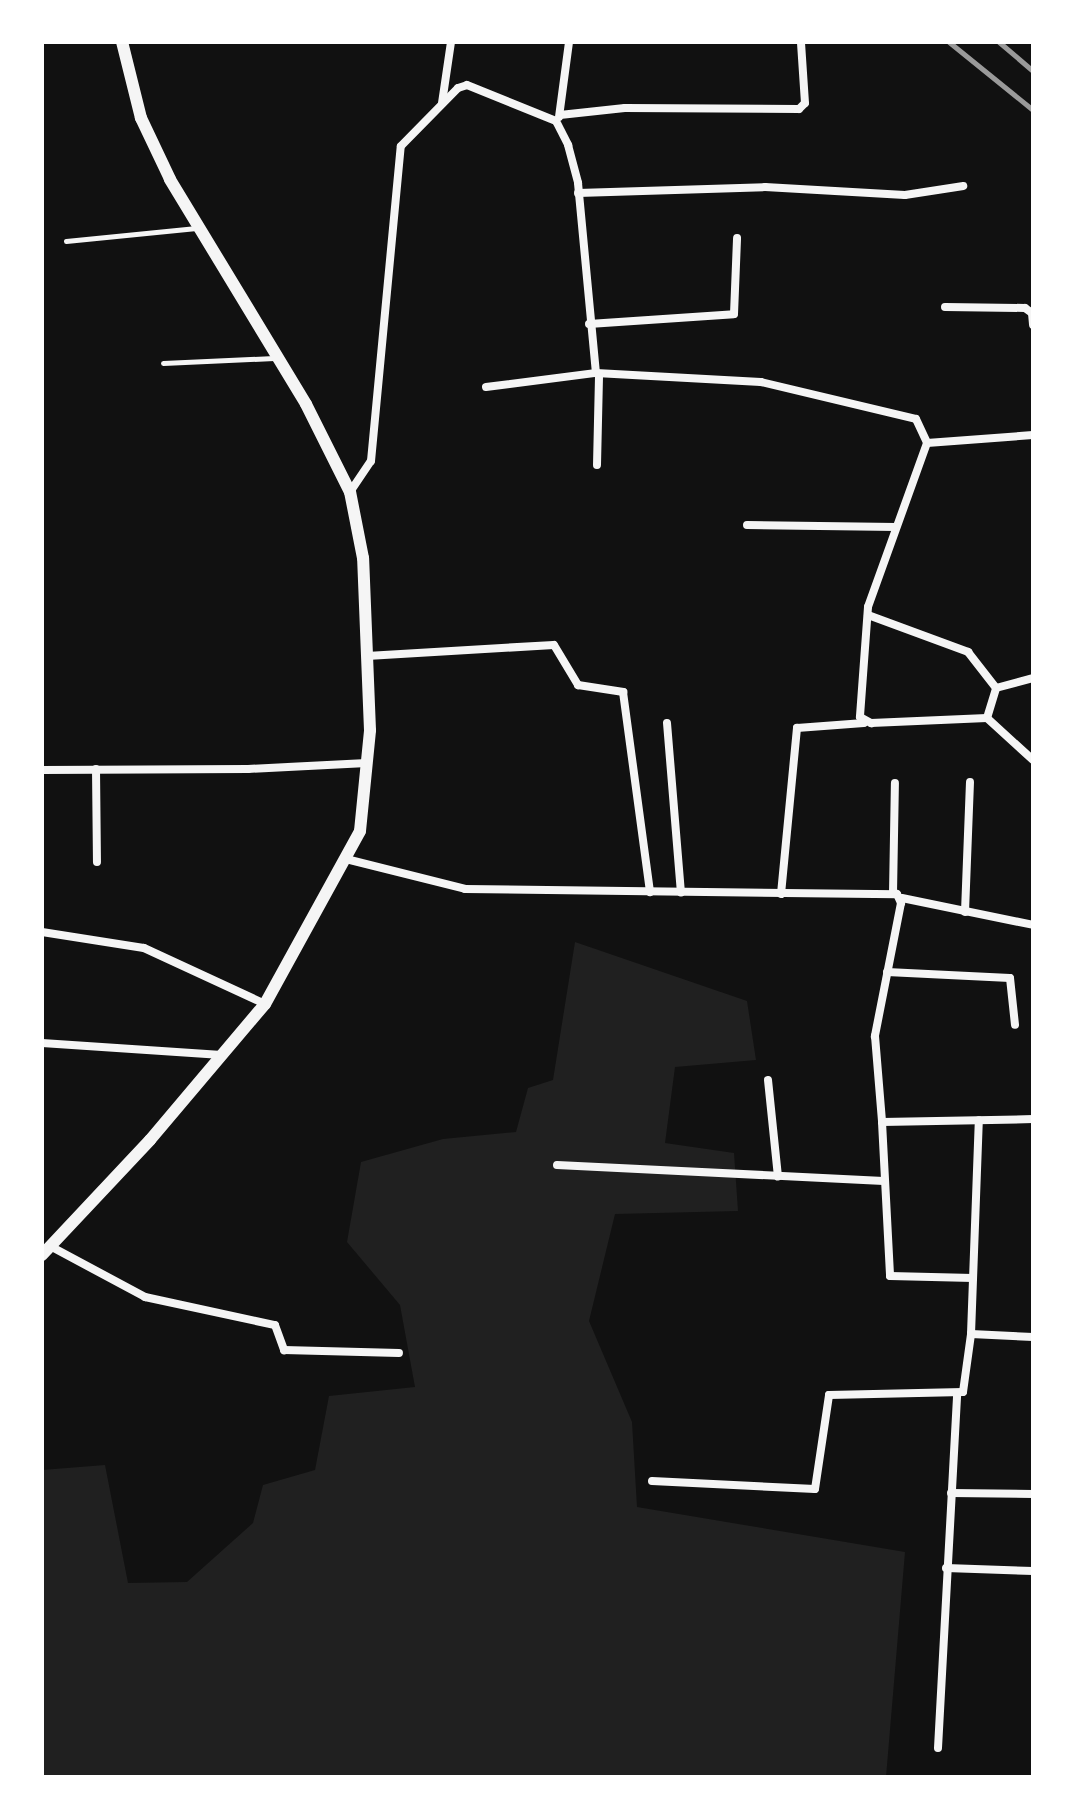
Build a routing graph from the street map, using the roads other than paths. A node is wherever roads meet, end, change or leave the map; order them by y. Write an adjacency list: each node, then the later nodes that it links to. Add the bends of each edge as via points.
1 (122, 42): 9 (street, via 141,118)
2 (451, 42): 5 (street)
3 (569, 42): 6 (street)
4 (801, 42): 6 (street, via 805,103 799,109 625,108)
5 (442, 103): 6 (street, via 467,85); 22 (street, via 401,146 371,461)
6 (558, 118): 8 (street, via 573,157)
7 (963, 186): 8 (street, via 905,195 765,187)
8 (578, 193): 13 (street)
9 (196, 228): 11 (lane); 15 (street)
10 (737, 238): 13 (street, via 734,314)
11 (66, 241)
12 (945, 307): 14 (street, via 1029,309)
13 (589, 324): 17 (street)
14 (1033, 325)
15 (274, 358): 16 (lane); 22 (street, via 306,404)
16 (163, 363)
17 (598, 374): 18 (street); 20 (street, via 790,388 916,419); 21 (street)
18 (486, 387)
19 (1033, 435): 20 (street)
20 (927, 443): 24 (street)
21 (597, 465)
22 (350, 492): 26 (street, via 363,558)
23 (747, 525): 24 (street)
24 (896, 527): 25 (street)
25 (868, 615): 28 (street, via 968,652); 31 (street, via 858,709)
26 (367, 656): 33 (street); 40 (street, via 554,645 578,685 623,692)
27 (1033, 678): 28 (street)
28 (996, 688): 29 (street)
29 (987, 718): 31 (street); 32 (street)
30 (667, 723): 41 (street)
31 (864, 723): 43 (street, via 797,728)
32 (1033, 760)
33 (367, 763): 34 (street); 38 (street, via 360,831)
34 (96, 769): 35 (street); 39 (street)
35 (42, 770)
36 (970, 782): 45 (street)
37 (895, 783): 42 (street)
38 (346, 859): 40 (street, via 465,889); 49 (street)
39 (97, 862)
40 (650, 892): 41 (street)
41 (681, 892): 43 (street)
42 (893, 893): 43 (street); 44 (street)
43 (781, 894)
44 (902, 898): 45 (street); 48 (street)
45 (965, 912): 46 (street)
46 (1033, 925)
47 (42, 932): 49 (street, via 120,940)
48 (887, 972): 50 (street, via 1010,978); 56 (street, via 875,1036)
49 (265, 1004): 52 (street)
50 (1015, 1025)
51 (42, 1043): 52 (street)
52 (222, 1055): 60 (street)
53 (768, 1080): 58 (street)
54 (1033, 1119): 55 (street)
55 (979, 1120): 56 (street); 61 (street)
56 (882, 1122): 59 (street)
57 (557, 1165): 58 (street)
58 (778, 1176): 59 (street)
59 (884, 1181): 61 (street, via 890,1276)
60 (46, 1250): 64 (street, via 145,1297 275,1325 284,1350)
61 (973, 1278): 62 (street)
62 (971, 1334): 63 (street); 65 (street, via 966,1388)
63 (1033, 1337)
64 (399, 1353)
65 (957, 1396): 66 (street, via 829,1395 815,1489); 67 (street)
66 (652, 1481)
67 (951, 1493): 68 (street); 69 (street)
68 (1033, 1494)
69 (946, 1568): 70 (street); 71 (street)
70 (1033, 1571)
71 (938, 1748)

